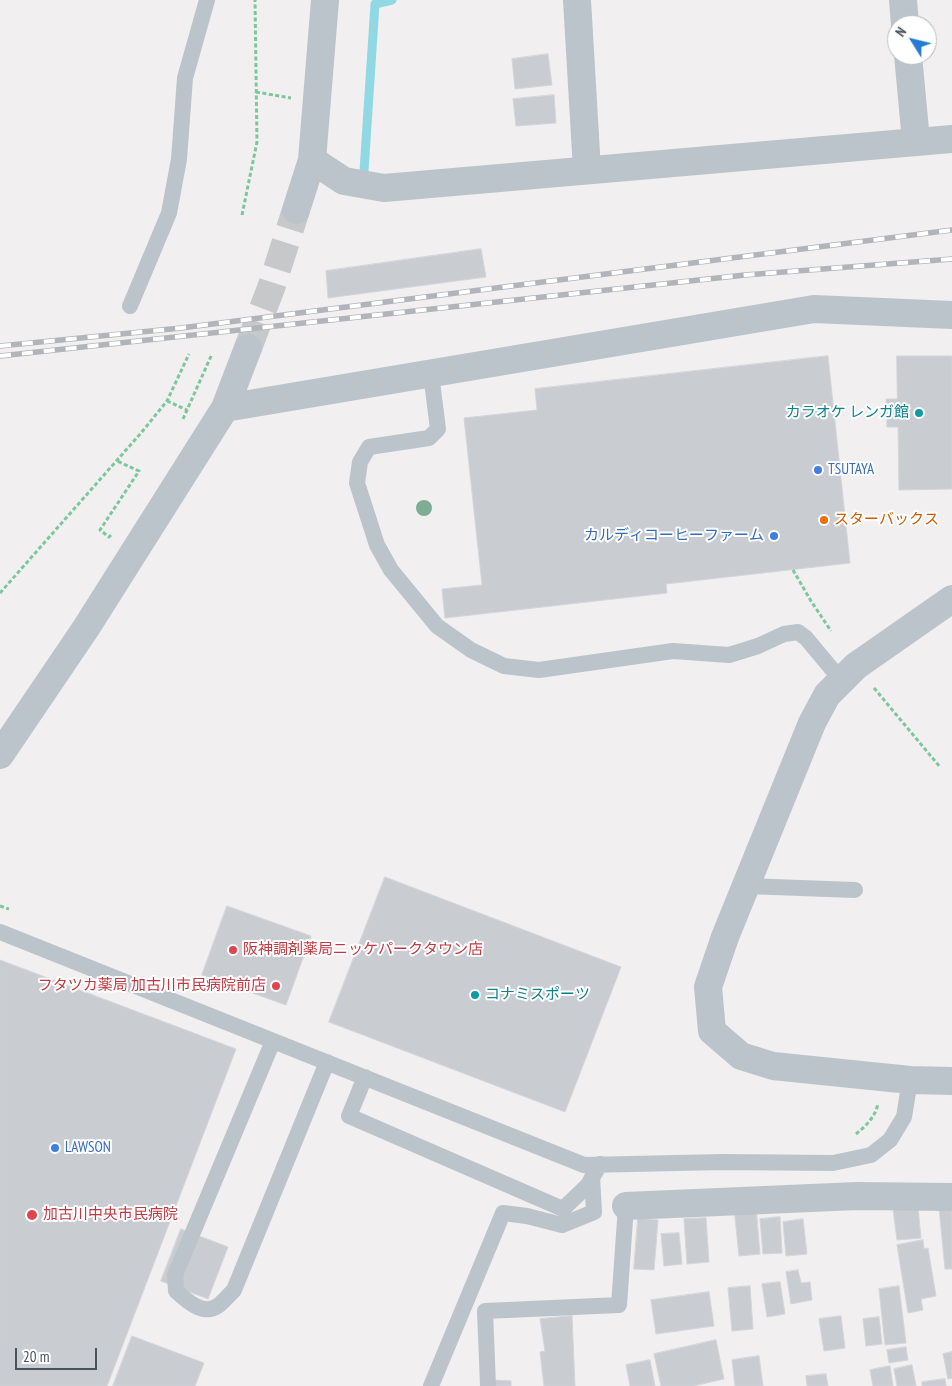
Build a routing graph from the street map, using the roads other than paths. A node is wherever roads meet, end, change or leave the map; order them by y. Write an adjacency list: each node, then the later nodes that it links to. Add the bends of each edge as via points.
1 (207, 0): 12 (lane, via 185,78 179,159 169,213)
2 (325, 0): 9 (street)
3 (577, 0): 10 (street)
4 (902, 0): 5 (street)
5 (904, 15)
6 (909, 65): 8 (street)
7 (952, 138): 8 (street)
8 (916, 142): 10 (street)
9 (312, 160): 10 (street, via 344,181 384,188); 11 (street)
10 (587, 170)
11 (296, 210)
12 (130, 306)
13 (952, 315): 15 (street, via 814,310)
14 (248, 348): 16 (street)
15 (431, 374): 16 (street); 18 (lane, via 438,429 429,438 369,447 360,462 357,483 377,545 391,570 438,626 471,650 504,666 539,670 673,651 729,655 784,634 798,632)
16 (225, 408): 19 (street, via 86,628)
17 (952, 599): 18 (street, via 856,666)
18 (842, 680): 20 (street, via 827,696 812,723)
19 (0, 755)
20 (746, 886): 21 (lane); 26 (street, via 708,987 712,1032 741,1056 773,1066)
21 (855, 890)
22 (0, 932): 23 (lane)
23 (273, 1041): 24 (lane); 24 (lane, via 175,1275 176,1291 187,1302 203,1309 217,1307 234,1290)
24 (327, 1062): 25 (lane)
25 (365, 1078): 28 (lane); 28 (lane, via 349,1116 563,1209 588,1185)
26 (910, 1080): 27 (street); 28 (lane, via 904,1117 890,1140 871,1155 833,1163 723,1162)
27 (952, 1081)
28 (596, 1171): 31 (lane, via 594,1212 562,1225 503,1213)
29 (952, 1197): 30 (street, via 857,1196)
30 (626, 1206): 32 (lane, via 619,1305 485,1311)
31 (431, 1386)
32 (488, 1386)

